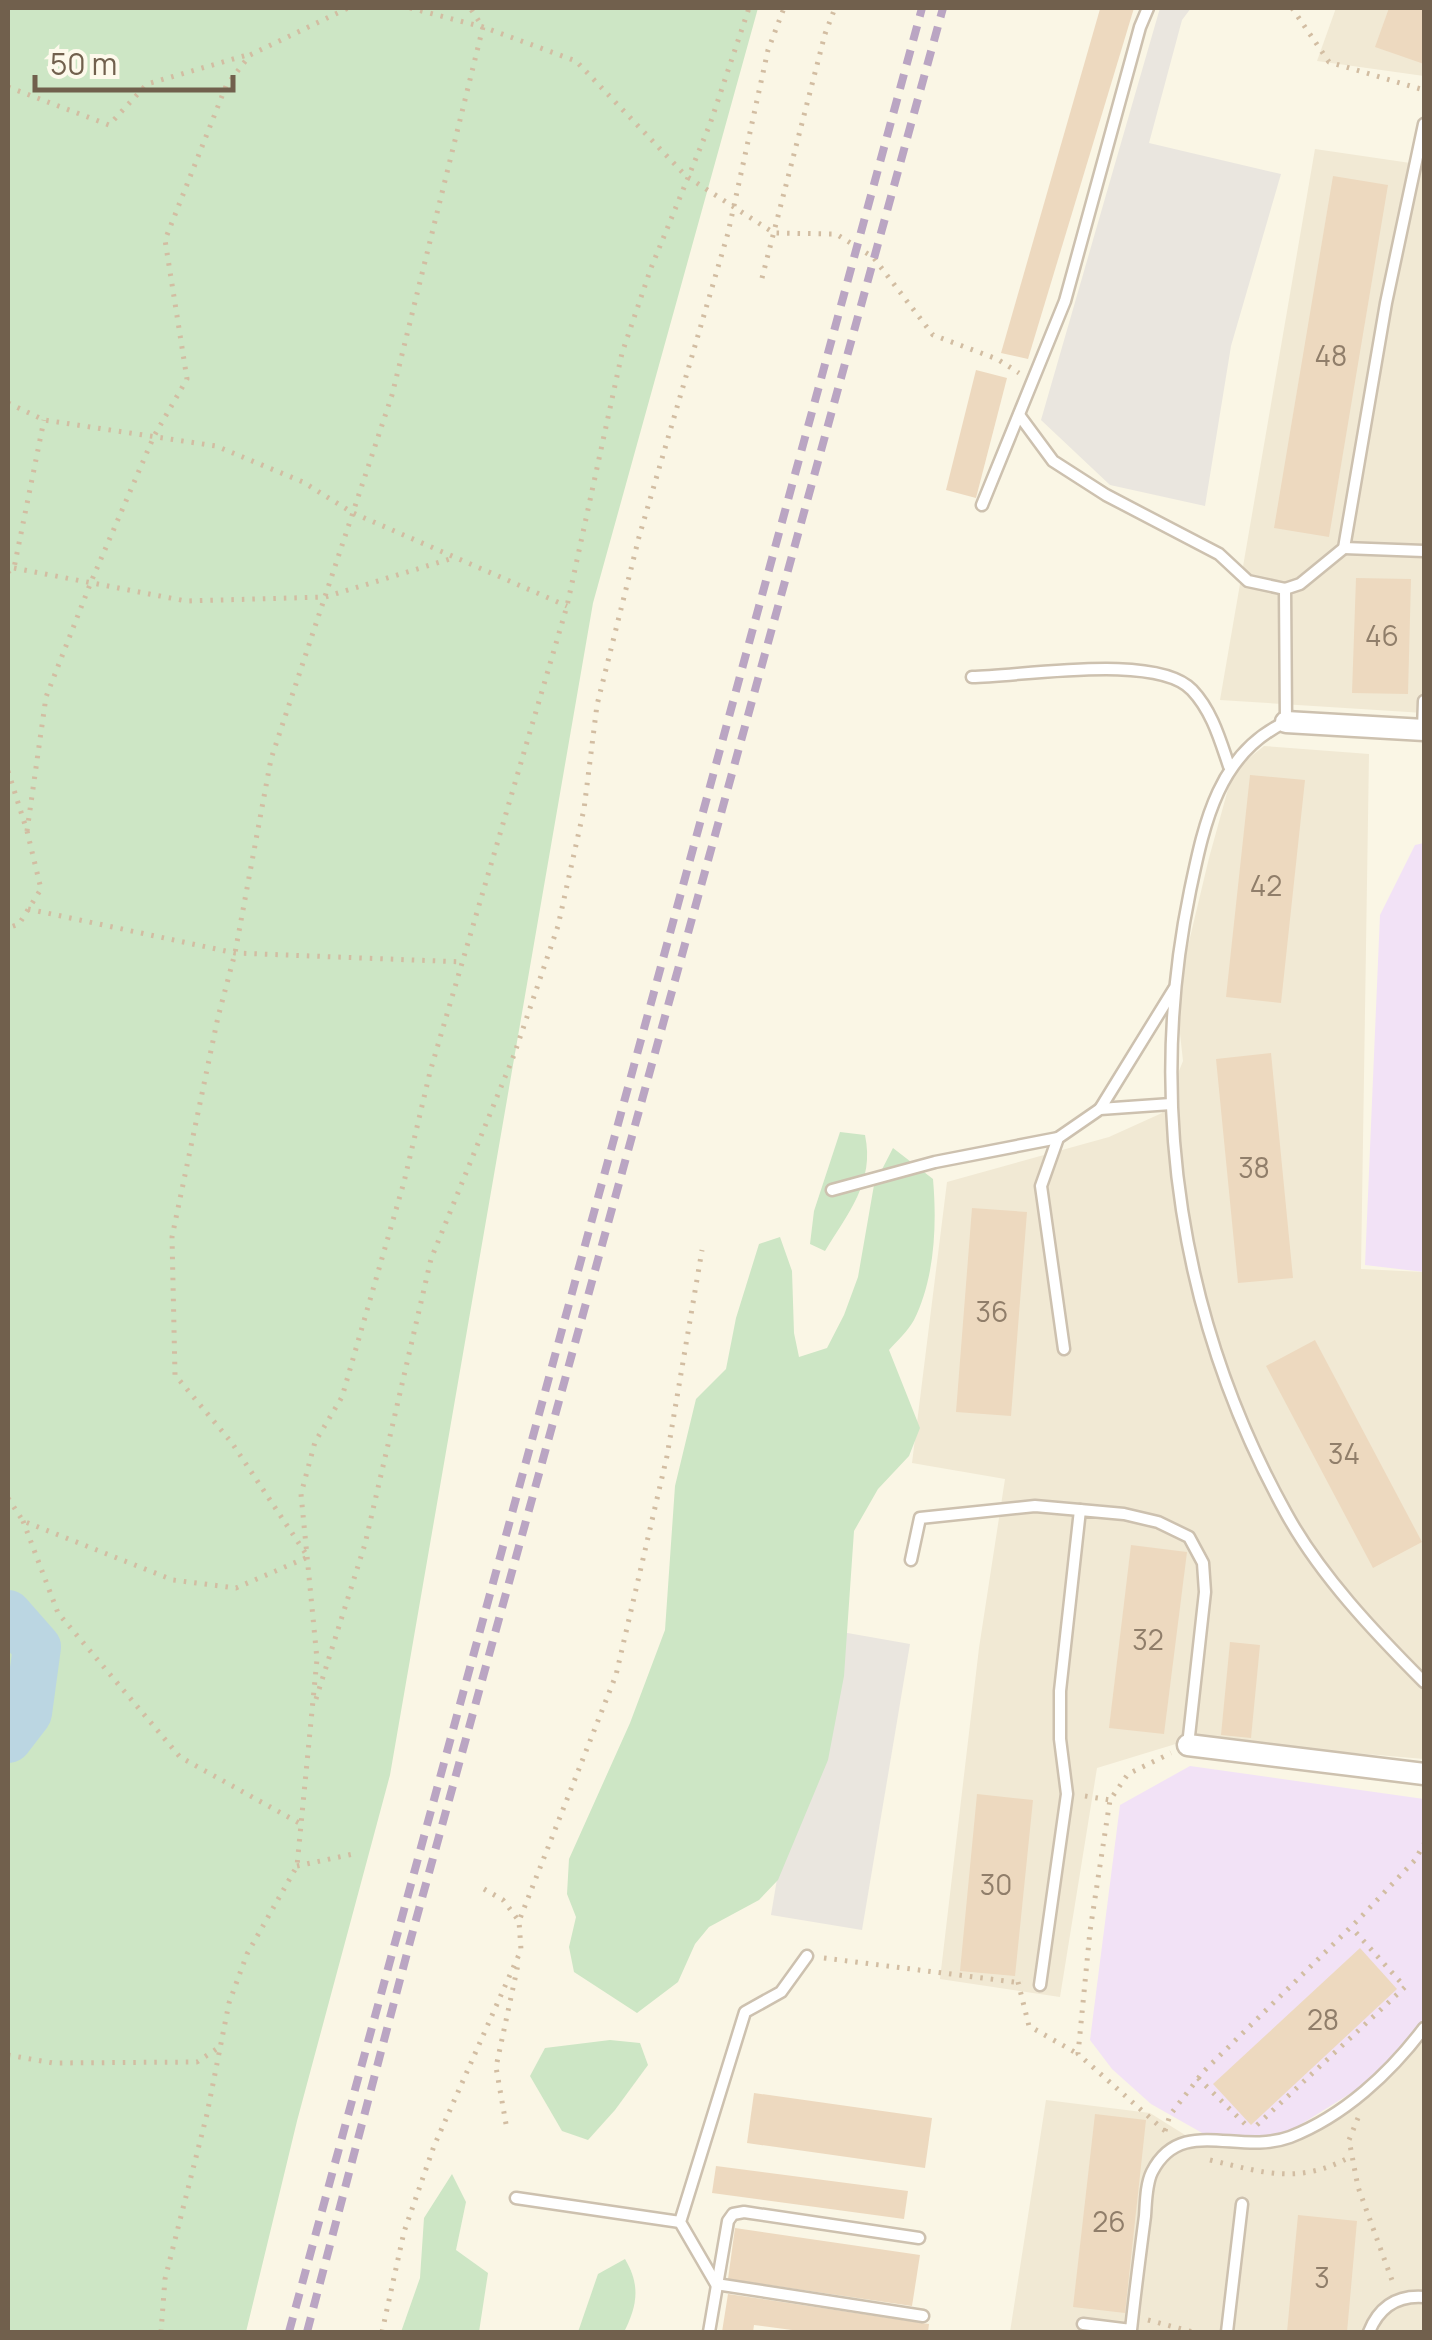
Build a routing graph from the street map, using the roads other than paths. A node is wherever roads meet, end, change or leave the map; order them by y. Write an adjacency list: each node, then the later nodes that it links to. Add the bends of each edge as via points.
1 (1148, 8): 3 (lane, via 1065,301)
2 (1424, 124): 5 (lane)
3 (1019, 415): 4 (lane); 7 (lane, via 1054,461 1219,554 1248,581)
4 (982, 505)
5 (1344, 548): 6 (lane); 7 (lane)
6 (1424, 551)
7 (1285, 589): 10 (lane)
8 (972, 676): 12 (lane, via 1138,670 1170,676 1204,705)
9 (1424, 701): 11 (lane)
10 (1286, 722): 11 (street); 12 (lane, via 1264,732)
11 (1424, 730)
12 (1229, 766): 13 (lane, via 1196,864)
13 (1175, 988): 14 (lane); 15 (lane)
14 (1171, 1104): 15 (lane); 21 (lane, via 1189,1258 1204,1321 1241,1418 1287,1515 1385,1643)
15 (1100, 1109): 16 (lane)
16 (1058, 1138): 17 (lane); 18 (lane, via 1041,1186)
17 (832, 1190)
18 (1064, 1349)
19 (1080, 1510): 20 (lane, via 1034,1506 920,1518); 22 (lane, via 1158,1522 1189,1537 1203,1564); 25 (lane, via 1060,1692 1067,1794)
20 (912, 1560)
21 (1424, 1682)
22 (1188, 1746): 23 (street)
23 (1424, 1774)
24 (807, 1956): 29 (lane, via 781,1992 745,2012)
25 (1040, 1984)
26 (1424, 2028): 34 (lane, via 1374,2084 1319,2123 1285,2138 1193,2140 1168,2149 1150,2176 1131,2330)
27 (516, 2198): 29 (lane)
28 (1242, 2204): 36 (lane)
29 (680, 2222): 31 (lane)
30 (919, 2238): 31 (lane, via 733,2214)
31 (716, 2284): 33 (lane); 35 (lane)
32 (1424, 2297): 37 (lane, via 1398,2299)
33 (923, 2316)
34 (1083, 2324)
35 (709, 2332)
36 (1227, 2332)
37 (1369, 2332)

